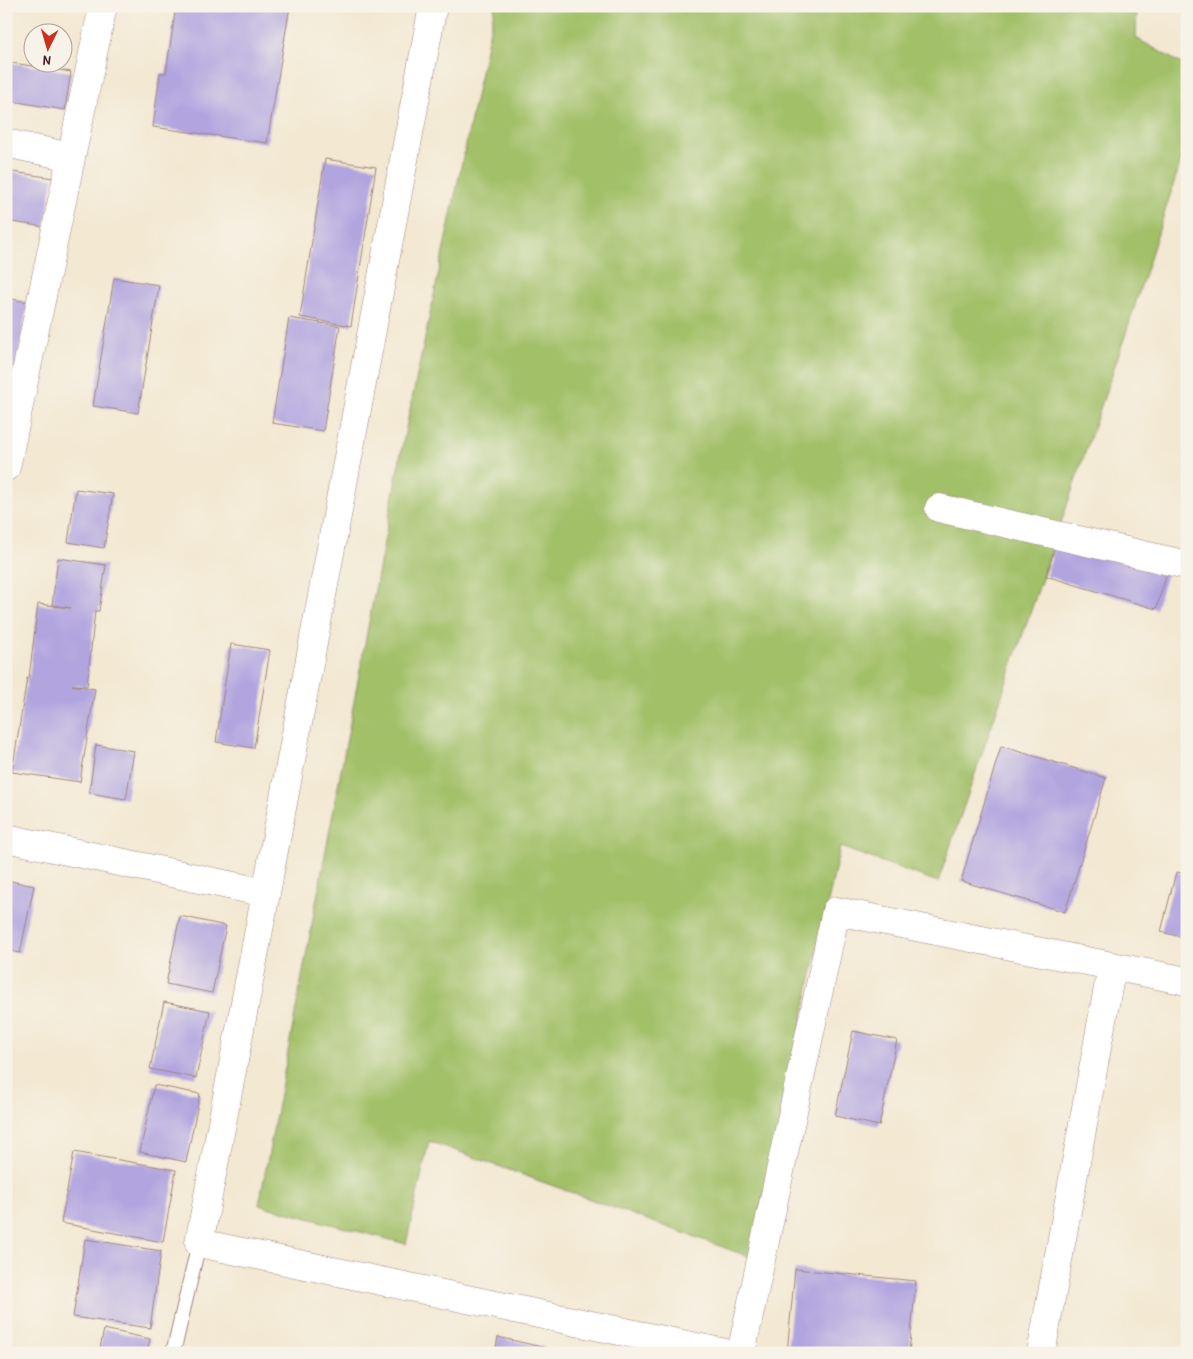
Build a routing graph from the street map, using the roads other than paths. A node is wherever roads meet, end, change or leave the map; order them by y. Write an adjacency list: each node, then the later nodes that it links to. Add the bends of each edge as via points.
1 (103, 6): 4 (street)
2 (433, 6): 9 (street)
3 (6, 143): 4 (street)
4 (72, 157): 5 (street)
5 (6, 467)
6 (938, 508): 7 (street)
7 (1187, 565)
8 (6, 838): 9 (street)
9 (266, 893): 12 (street)
10 (1112, 966): 11 (street); 15 (street, via 836,911); 16 (street)
11 (1187, 981)
12 (199, 1244): 13 (lane); 14 (street)
13 (173, 1353)
14 (725, 1353)
15 (741, 1353)
16 (1041, 1353)

